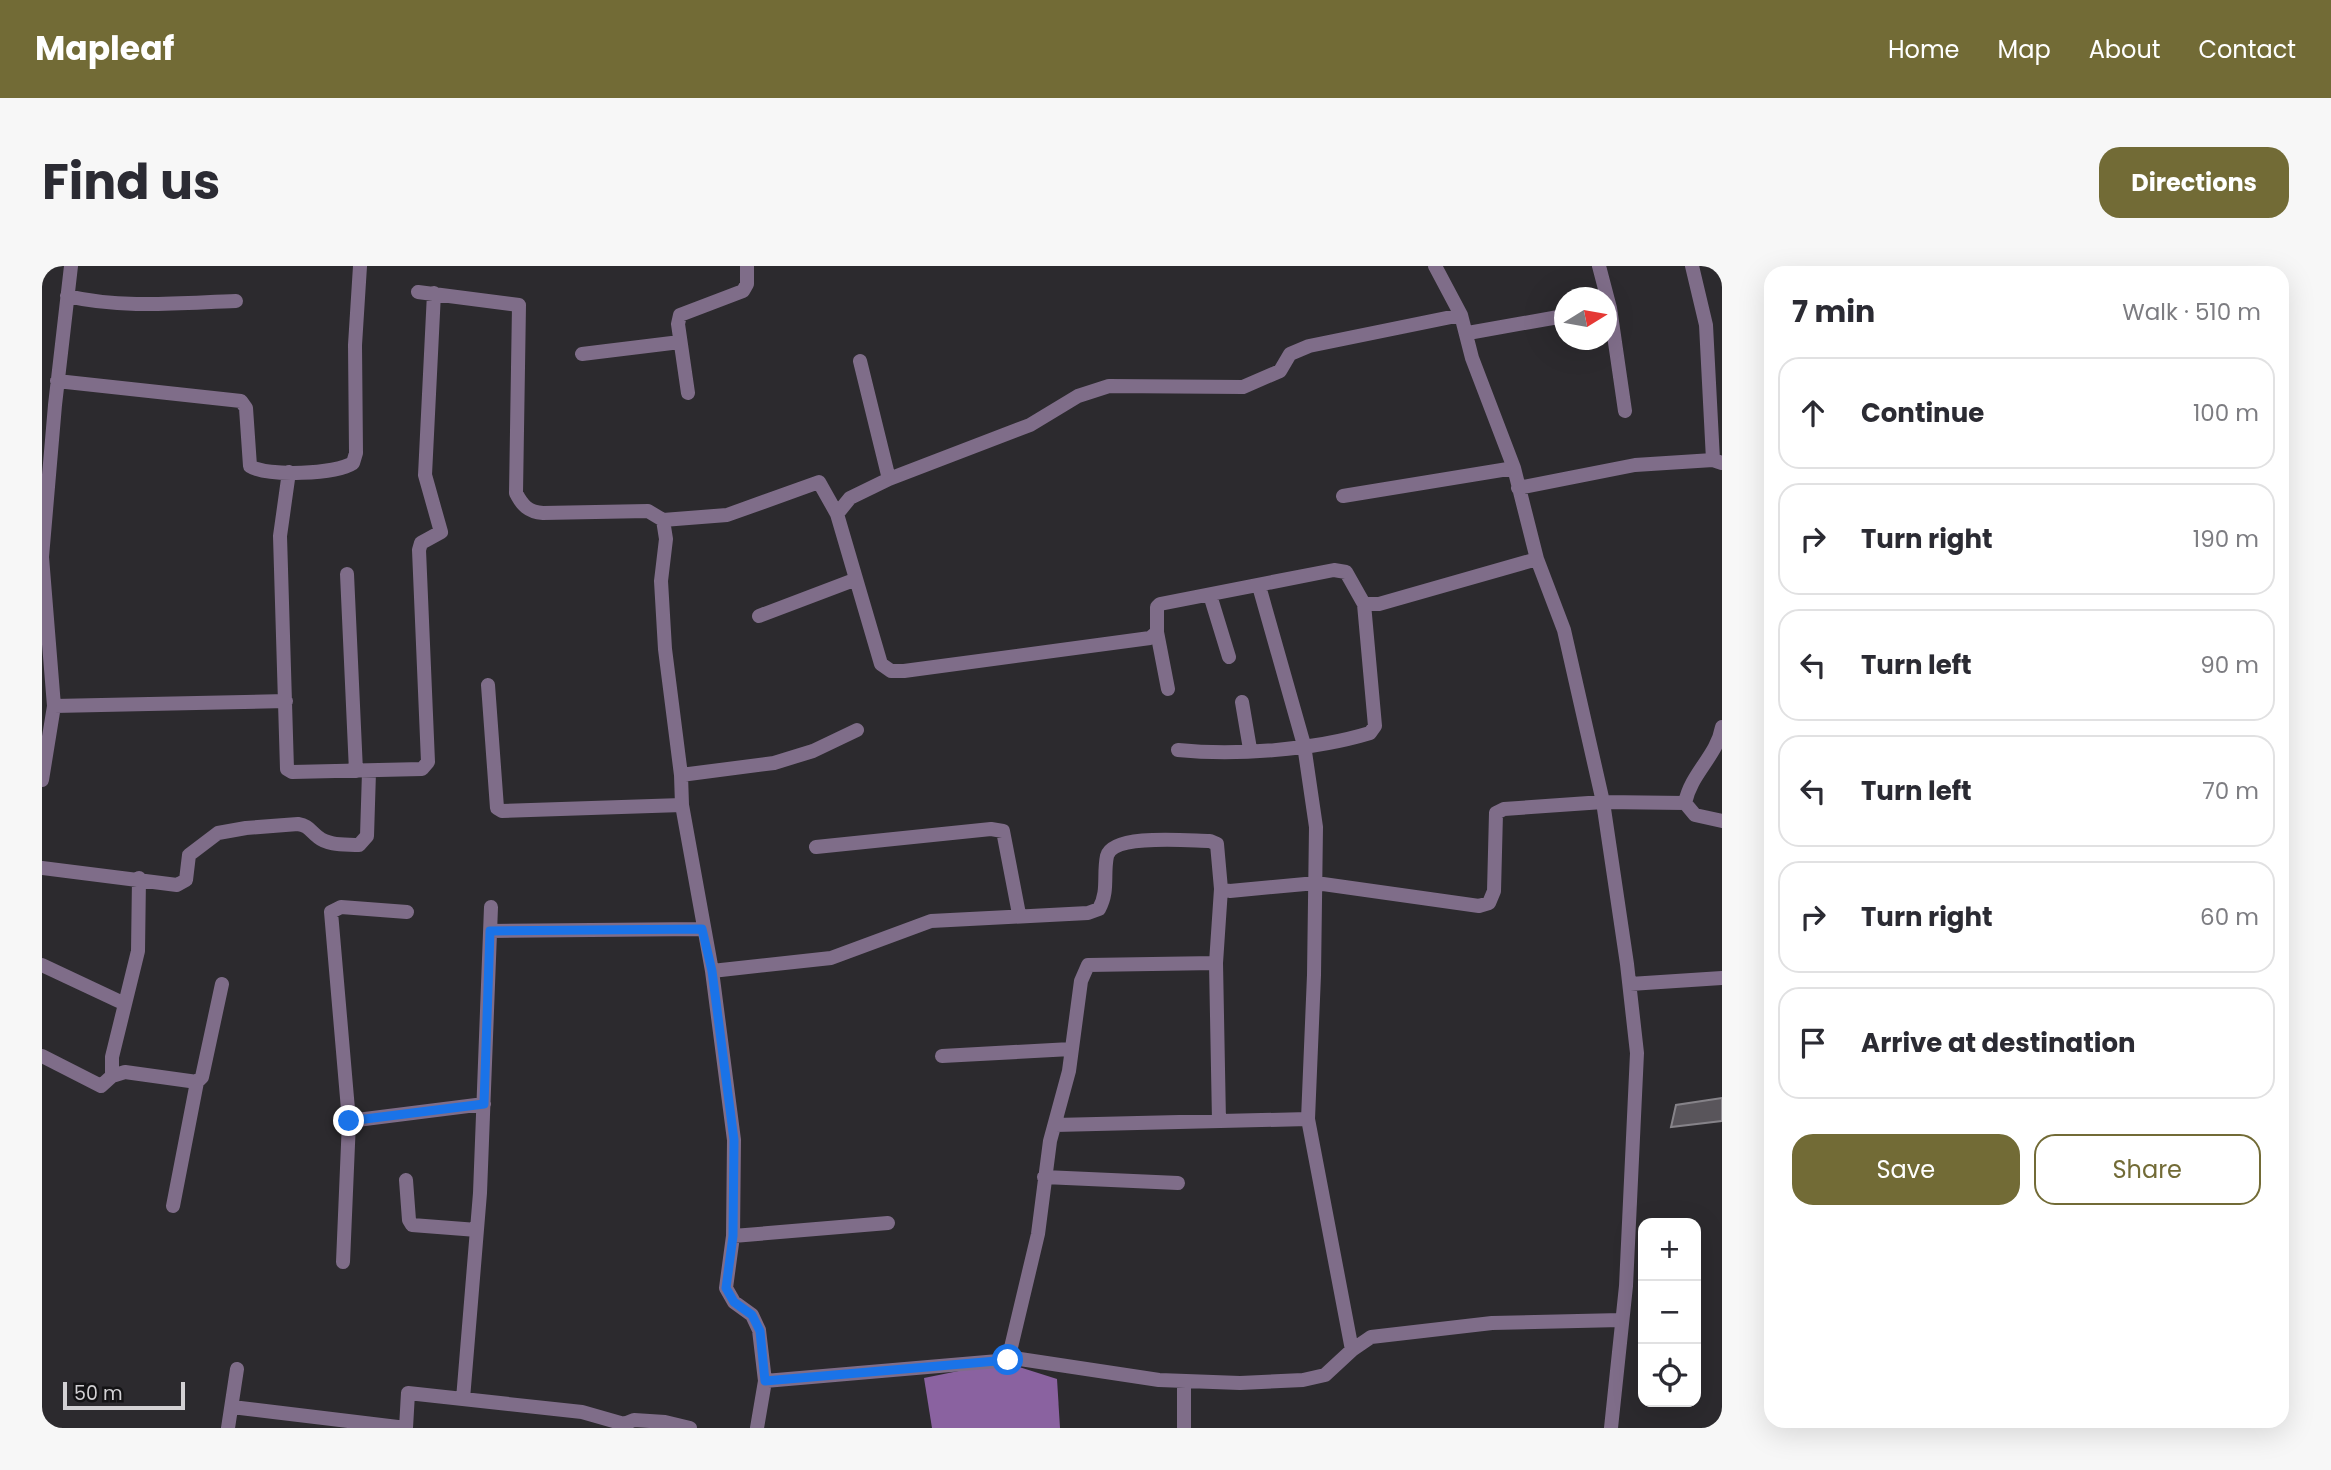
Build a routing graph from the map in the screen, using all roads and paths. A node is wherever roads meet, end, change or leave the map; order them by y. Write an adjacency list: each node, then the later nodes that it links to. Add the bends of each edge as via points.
1 (71, 266): 10 (street)
2 (360, 266): 25 (street, via 353,463 343,470)
3 (747, 266): 15 (street, via 743,291 680,315)
4 (1435, 266): 12 (street)
5 (1599, 266): 7 (street)
6 (1692, 266): 23 (street, via 1706,325)
7 (1603, 287)
8 (418, 292): 9 (street)
9 (434, 293): 30 (street, via 519,305 516,493 522,505 543,513 648,511); 52 (street, via 425,475 440,532 419,550 428,762 422,769)
10 (66, 296): 11 (street, via 128,304); 19 (street)
11 (236, 301)
12 (1461, 315): 14 (street); 26 (street, via 1309,346 1290,354 1280,371 1243,387 1109,386 1078,396 1030,425)
13 (1554, 318): 14 (street)
14 (1468, 333): 24 (street, via 1472,358)
15 (680, 342): 17 (street); 20 (street)
16 (1615, 350): 22 (street)
17 (582, 354)
18 (860, 362): 26 (street)
19 (57, 381): 21 (street); 25 (street, via 241,401 246,408 250,466)
20 (688, 393)
21 (48, 404): 44 (street, via 42,557)
22 (1625, 411)
23 (1717, 461): 27 (street, via 1635,465)
24 (1514, 468): 27 (street); 28 (street)
25 (289, 472): 42 (street, via 280,536)
26 (889, 479): 29 (street, via 850,498)
27 (1518, 488): 31 (street)
28 (1343, 496)
29 (837, 514): 30 (street, via 819,482 727,515); 33 (street)
30 (663, 520): 53 (street, via 665,649)
31 (1537, 559): 36 (street, via 1379,604); 55 (street, via 1564,630)
32 (347, 574): 52 (street)
33 (854, 580): 37 (street); 38 (street, via 881,664 891,671 1132,642)
34 (1258, 586): 35 (street); 36 (street, via 1334,570 1346,572); 49 (street)
35 (1210, 595): 38 (street, via 1160,604); 39 (street)
36 (1364, 604): 49 (street, via 1376,726 1360,736)
37 (759, 616)
38 (1157, 632): 41 (street)
39 (1228, 657)
40 (488, 685): 57 (street, via 497,808)
41 (1168, 689)
42 (286, 701): 44 (street); 52 (street, via 287,769)
43 (1242, 702): 51 (street)
44 (54, 706): 47 (street)
45 (1722, 727): 48 (street)
46 (857, 730): 53 (street, via 774,763)
47 (46, 736): 54 (street)
48 (1720, 744): 56 (street, via 1696,775)
49 (1304, 746): 51 (street); 62 (street, via 1315,827)
50 (1178, 750): 51 (street)
51 (1250, 750)
52 (362, 771): 61 (street, via 367,836 359,845 330,843 298,824 225,830 193,849 182,884)
53 (681, 775): 57 (street)
54 (42, 780)
55 (1603, 802): 56 (street); 62 (street, via 1496,813 1494,891 1489,903 1479,906); 74 (street)
56 (1685, 803): 58 (street, via 1695,815)
57 (682, 805): 67 (street)
58 (1722, 821)
59 (816, 847): 66 (street, via 1003,831)
60 (42, 869): 61 (street)
61 (139, 878): 75 (street, via 138,951)
62 (1316, 883): 63 (street); 82 (street)
63 (1221, 889): 66 (street, via 1217,844 1129,841 1112,848 1107,856 1105,898 1099,909); 69 (street)
64 (491, 907): 68 (street)
65 (407, 912): 83 (street, via 341,907 331,912)
66 (1019, 914): 71 (street, via 931,921 831,958)
67 (702, 929): 68 (street); 71 (street)
68 (490, 931): 81 (street)
69 (1216, 963): 76 (street, via 1088,965 1081,981); 84 (street)
70 (42, 965): 75 (street)
71 (712, 971): 92 (street, via 734,1140)
72 (1722, 978): 74 (street)
73 (222, 984): 80 (street, via 202,1077)
74 (1630, 984): 94 (street, via 1637,1087)
75 (125, 1004): 79 (street)
76 (1071, 1049): 78 (street); 85 (street)
77 (42, 1056): 79 (street, via 101,1086)
78 (942, 1056)
79 (112, 1076): 80 (street, via 125,1072)
80 (197, 1082): 89 (street)
81 (484, 1104): 83 (street); 91 (street)
82 (1308, 1119): 84 (street); 95 (street)
83 (349, 1121): 93 (street)
84 (1219, 1121): 85 (street)
85 (1055, 1125): 86 (street)
86 (1044, 1177): 88 (street); 96 (street, via 1038,1234)
87 (406, 1180): 91 (street, via 412,1225)
88 (1178, 1183)
89 (173, 1206)
90 (888, 1223): 92 (street)
91 (477, 1230): 100 (street)
92 (733, 1236): 98 (street, via 726,1288 734,1302 752,1315 760,1331)
93 (342, 1262)
94 (1621, 1320): 95 (street, via 1492,1323 1371,1337); 107 (street)
95 (1352, 1350): 99 (street, via 1325,1375 1303,1380)
96 (1008, 1360): 98 (street); 99 (street)
97 (237, 1369): 101 (street)
98 (765, 1381): 105 (street)
99 (1184, 1381): 106 (street)
100 (463, 1399): 101 (street, via 408,1393 406,1428); 102 (street, via 582,1412)
101 (232, 1408): 103 (street)
102 (623, 1426): 104 (street, via 634,1420)
103 (228, 1428)
104 (690, 1428)
105 (757, 1428)
106 (1184, 1428)
107 (1611, 1428)

